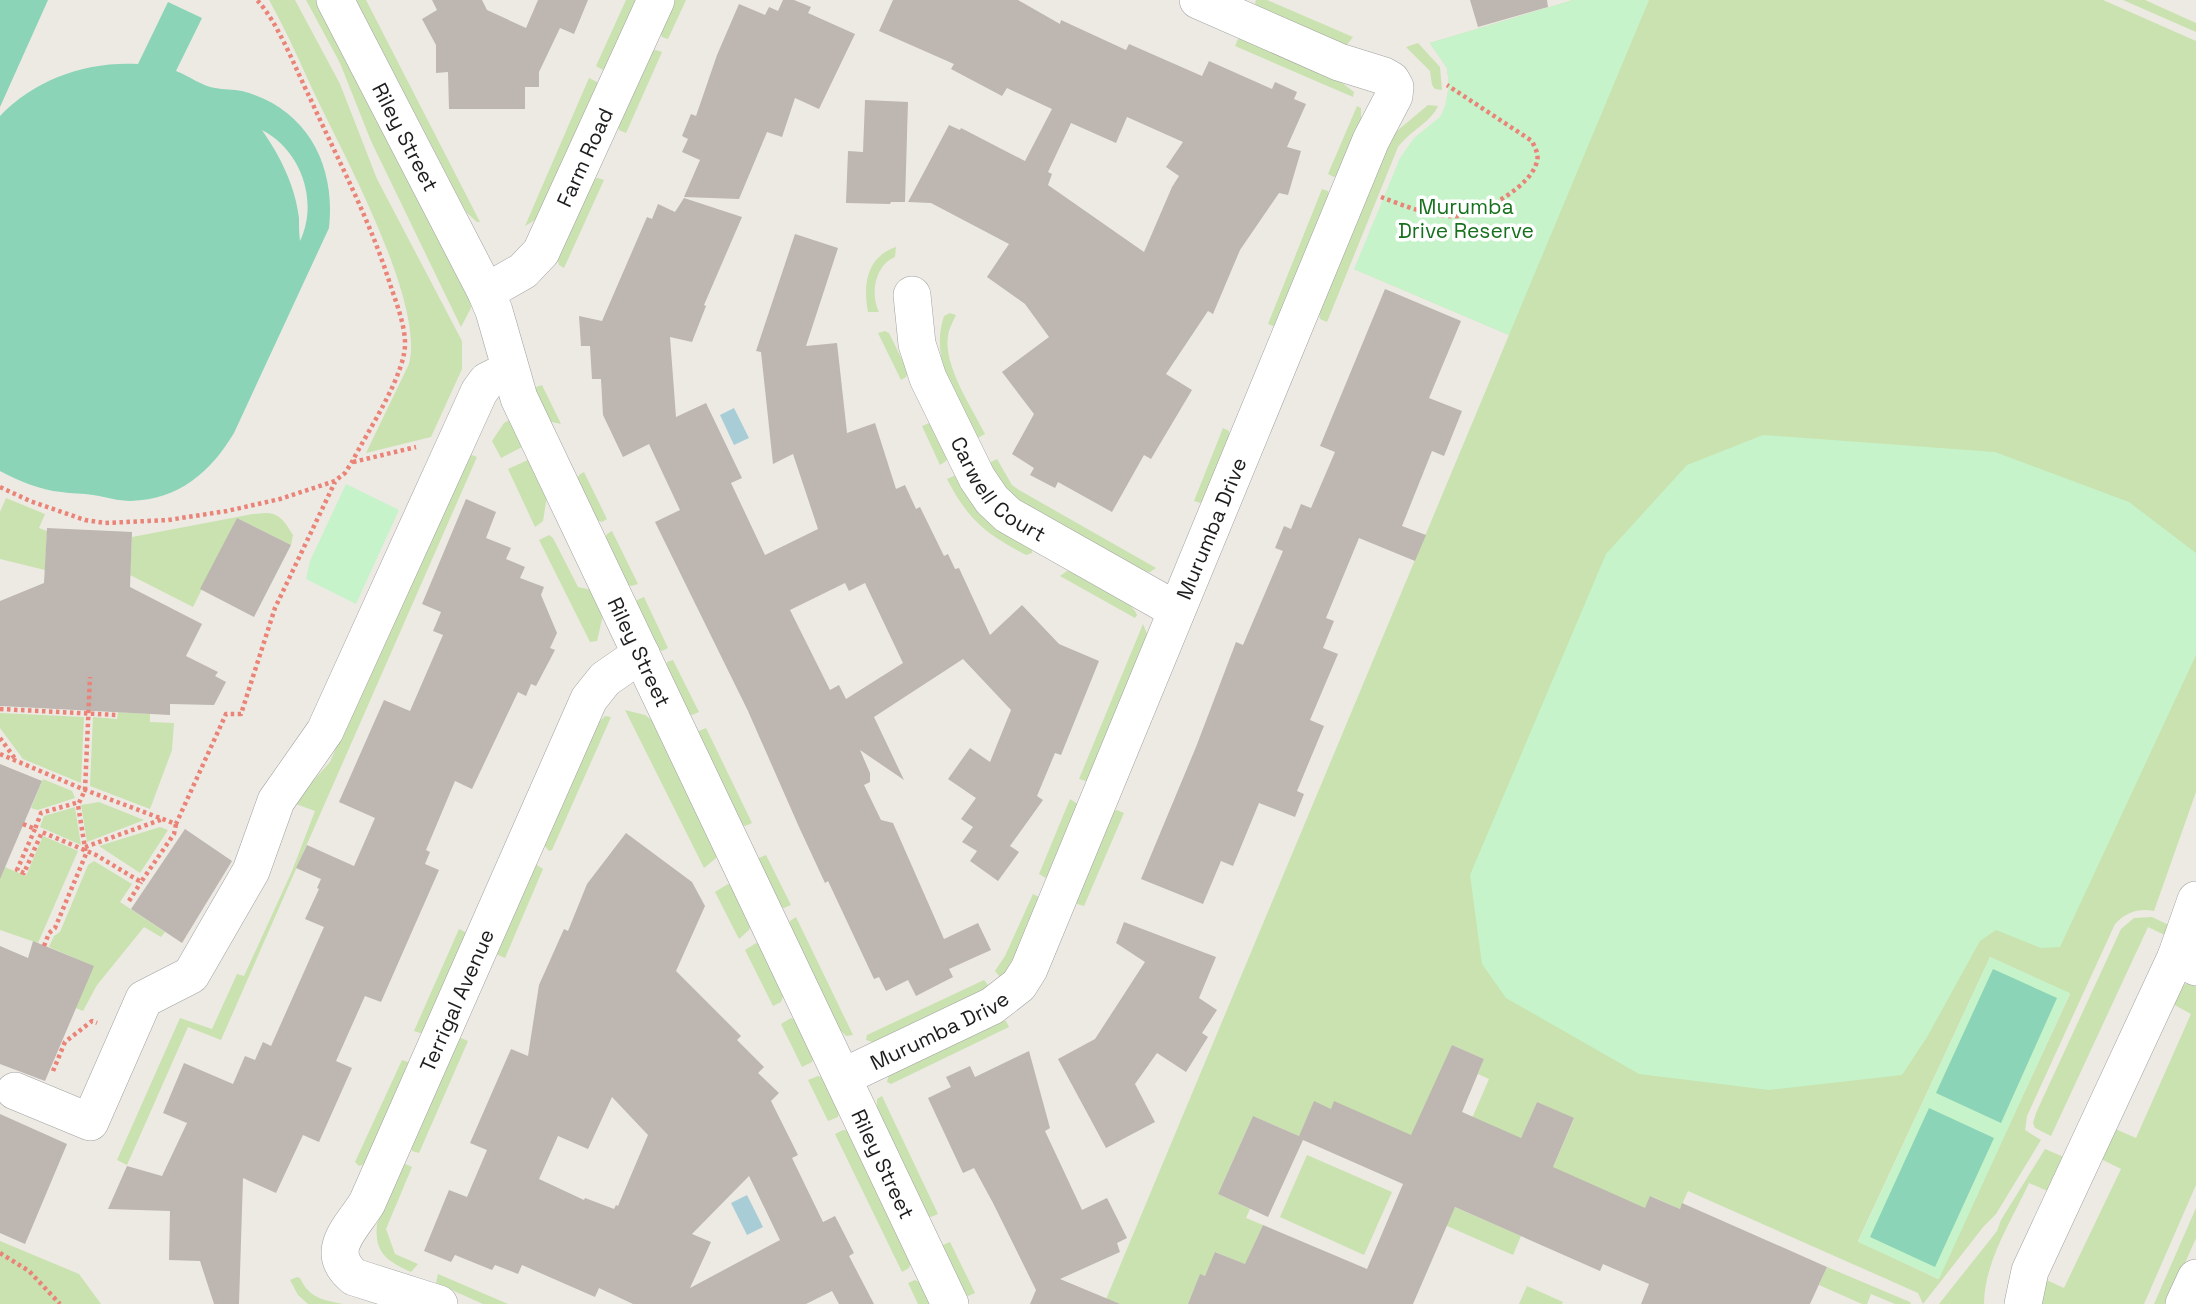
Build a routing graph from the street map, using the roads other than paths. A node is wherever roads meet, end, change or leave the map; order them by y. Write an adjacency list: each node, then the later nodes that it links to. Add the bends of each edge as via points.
1 (335, 0): 4 (street, Riley Street)
2 (656, 0): 4 (street, Farm Road, via 541,252 523,271)
3 (1198, 0): 7 (street, Murumba Drive, via 1339,62 1384,76 1395,87)
4 (486, 292): 6 (street, Riley Street)
5 (912, 295): 7 (street, Carwell Court, via 917,344 928,378 992,500 1008,515)
6 (509, 370): 8 (street, Riley Street); 12 (street, via 487,381 479,391 325,730 276,801 251,871 191,975 144,999 90,1122)
7 (1177, 610): 11 (street, Murumba Drive, via 1038,949 1019,985 992,1006)
8 (641, 654): 11 (street, Riley Street); 14 (street, Terrigal Avenue, via 605,679 589,699 366,1203 339,1248 339,1260 354,1277)
9 (2196, 900): 10 (street)
10 (2186, 962): 16 (street, via 2029,1270)
11 (842, 1077): 15 (street, Riley Street)
12 (15, 1091)
13 (2196, 1278): 17 (street)
14 (439, 1304)
15 (950, 1304)
16 (2023, 1304)
17 (2185, 1304)

